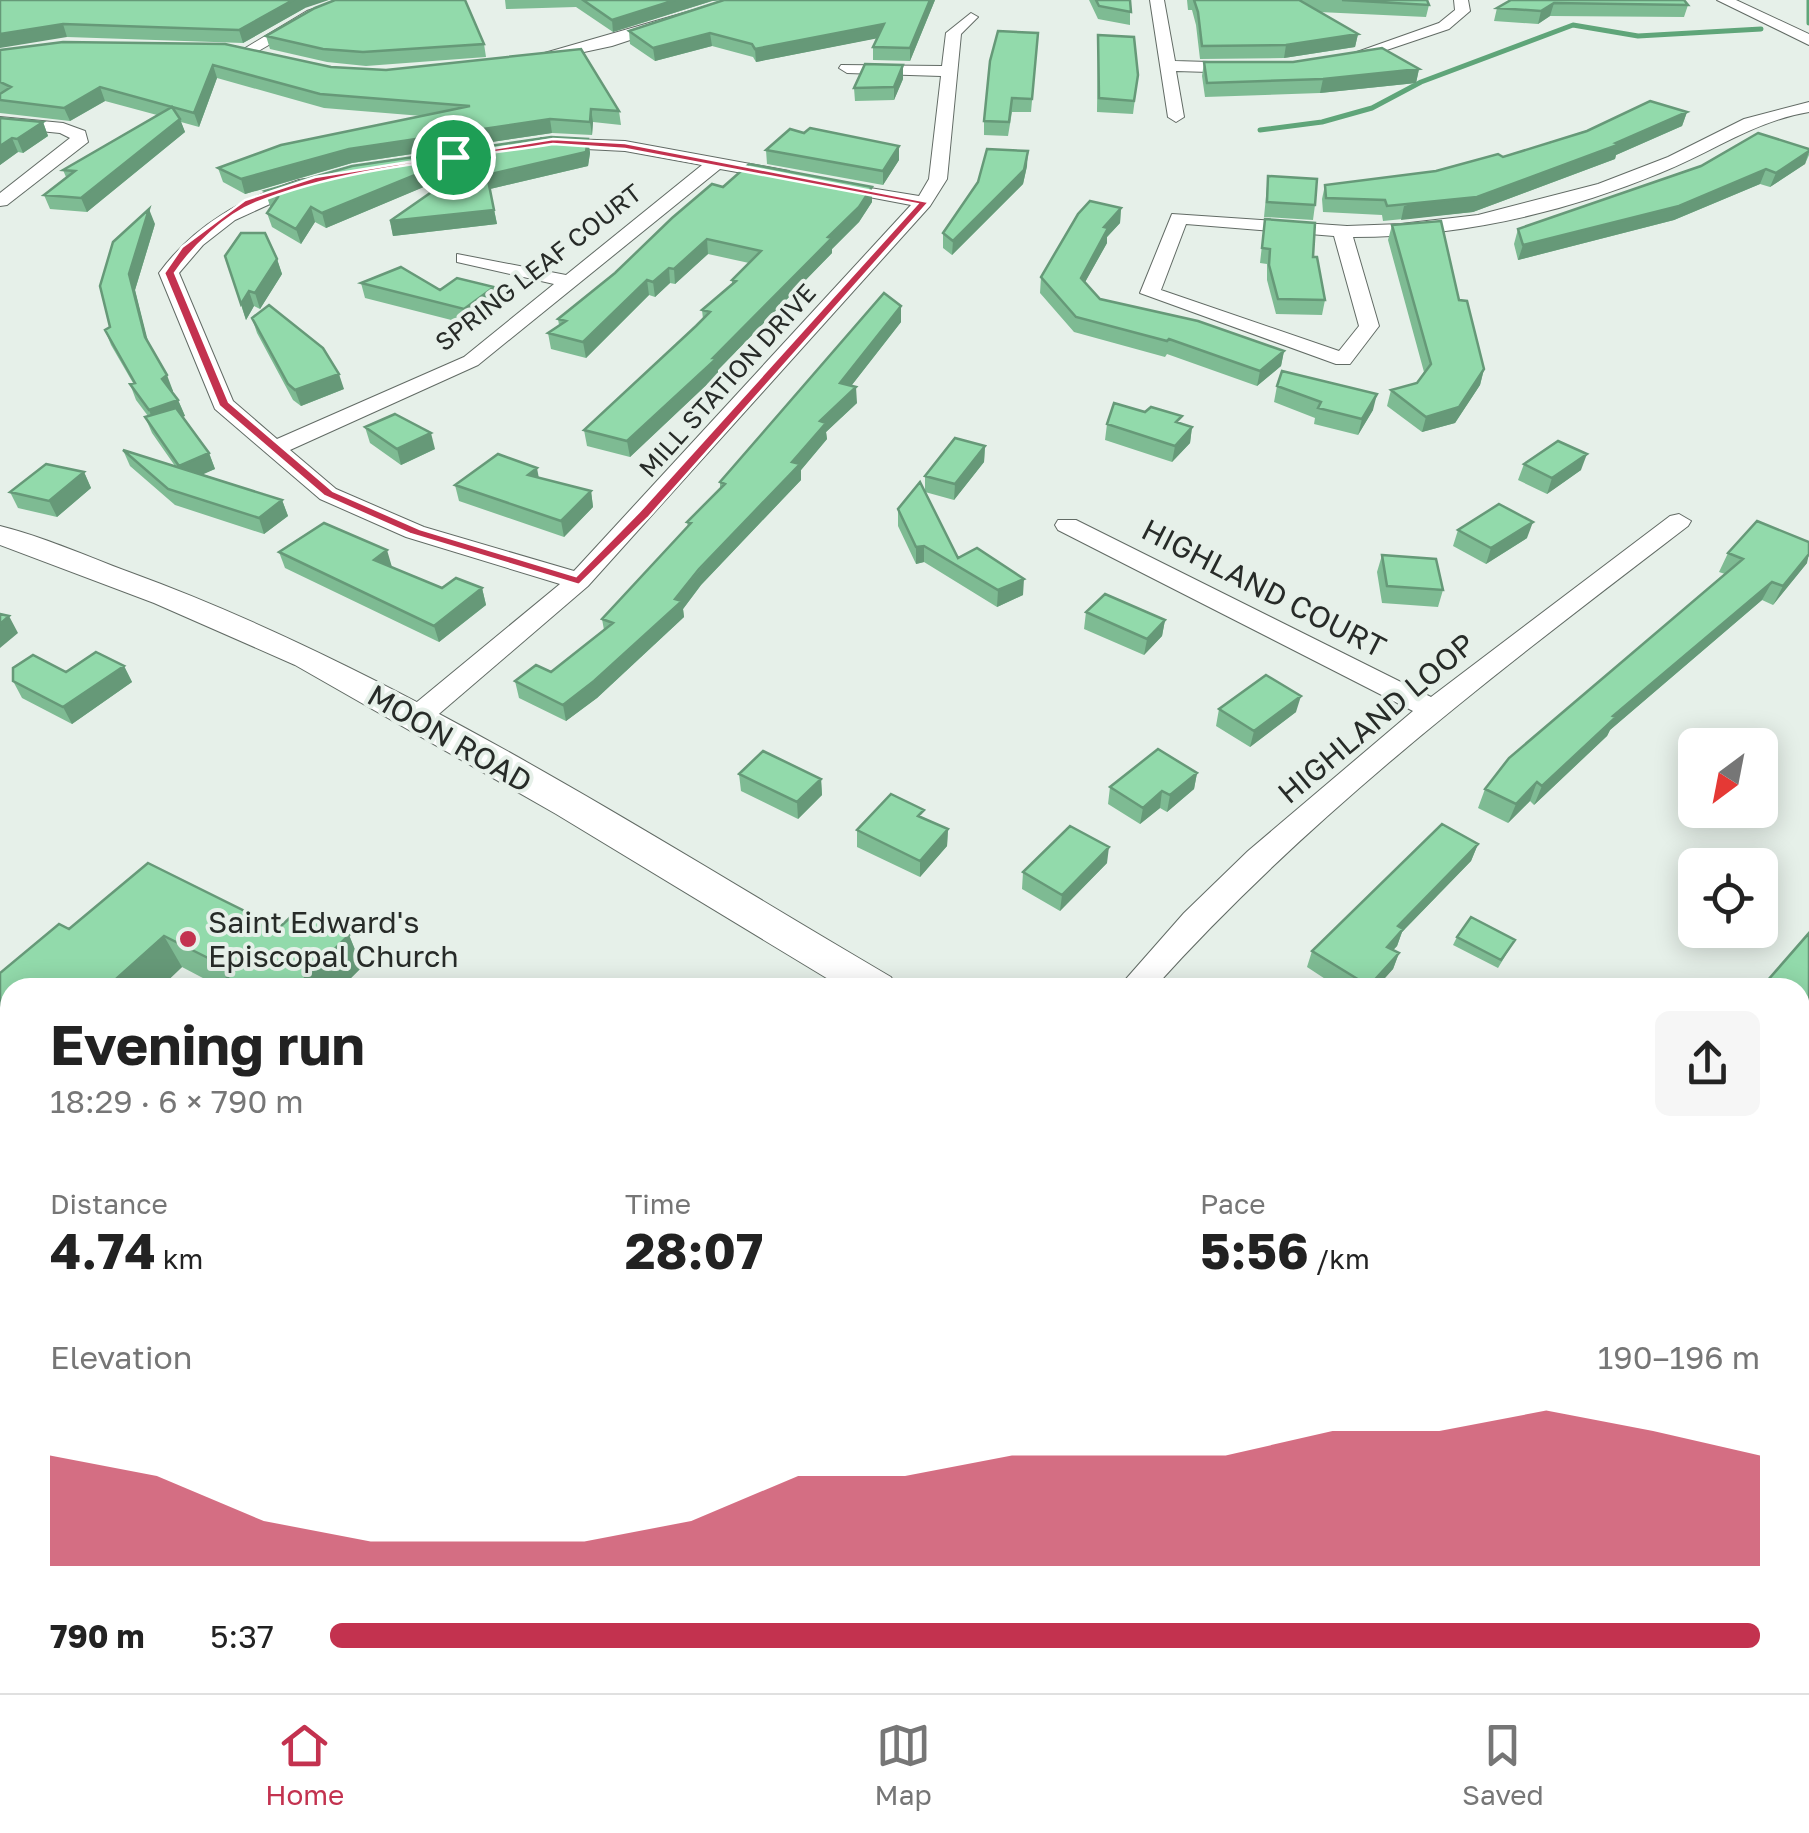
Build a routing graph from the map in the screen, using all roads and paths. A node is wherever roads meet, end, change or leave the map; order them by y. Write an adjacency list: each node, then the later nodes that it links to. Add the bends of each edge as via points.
1 (350, 0): 9 (street)
2 (744, 0): 11 (street, via 607,44)
3 (1157, 0): 13 (street)
4 (1462, 0): 12 (street, via 1463,11 1444,26)
5 (1724, 0): 7 (street)
6 (971, 17): 16 (street, MILL STATION DRIVE, via 954,33)
7 (1809, 40)
8 (229, 48): 9 (street)
9 (250, 50): 10 (street)
10 (276, 58)
11 (524, 58)
12 (1336, 61)
13 (1168, 66): 14 (street); 18 (street)
14 (1260, 67)
15 (847, 68): 16 (street)
16 (950, 71): 24 (street, MILL STATION DRIVE, via 938,179)
17 (1809, 107): 25 (street, via 1768,112 1644,174 1567,199 1494,218)
18 (1176, 118)
19 (0, 122): 23 (street, via 78,135 78,142)
20 (534, 144): 21 (street, via 625,146)
21 (717, 162): 24 (street); 27 (street, SPRING LEAF COURT)
22 (334, 176): 28 (street, via 248,202 186,249 170,273 223,404)
23 (1, 201)
24 (924, 202): 32 (street, MILL STATION DRIVE)
25 (1342, 230): 25 (street, via 1179,218 1150,293 1343,360 1370,326)
26 (464, 258): 27 (street)
27 (568, 281): 28 (street, SPRING LEAF COURT, via 471,361)
28 (274, 448): 32 (street, via 328,494 415,532)
29 (1679, 521): 33 (street, HIGHLAND LOOP)
30 (1067, 525): 33 (street, HIGHLAND COURT)
31 (3, 539): 34 (street, MOON ROAD, via 307,656)
32 (579, 581): 34 (street, MILL STATION DRIVE)
33 (1432, 710): 36 (street, HIGHLAND LOOP, via 1197,915)
34 (416, 718): 35 (street, MOON ROAD)
35 (860, 978)
36 (1143, 978)

